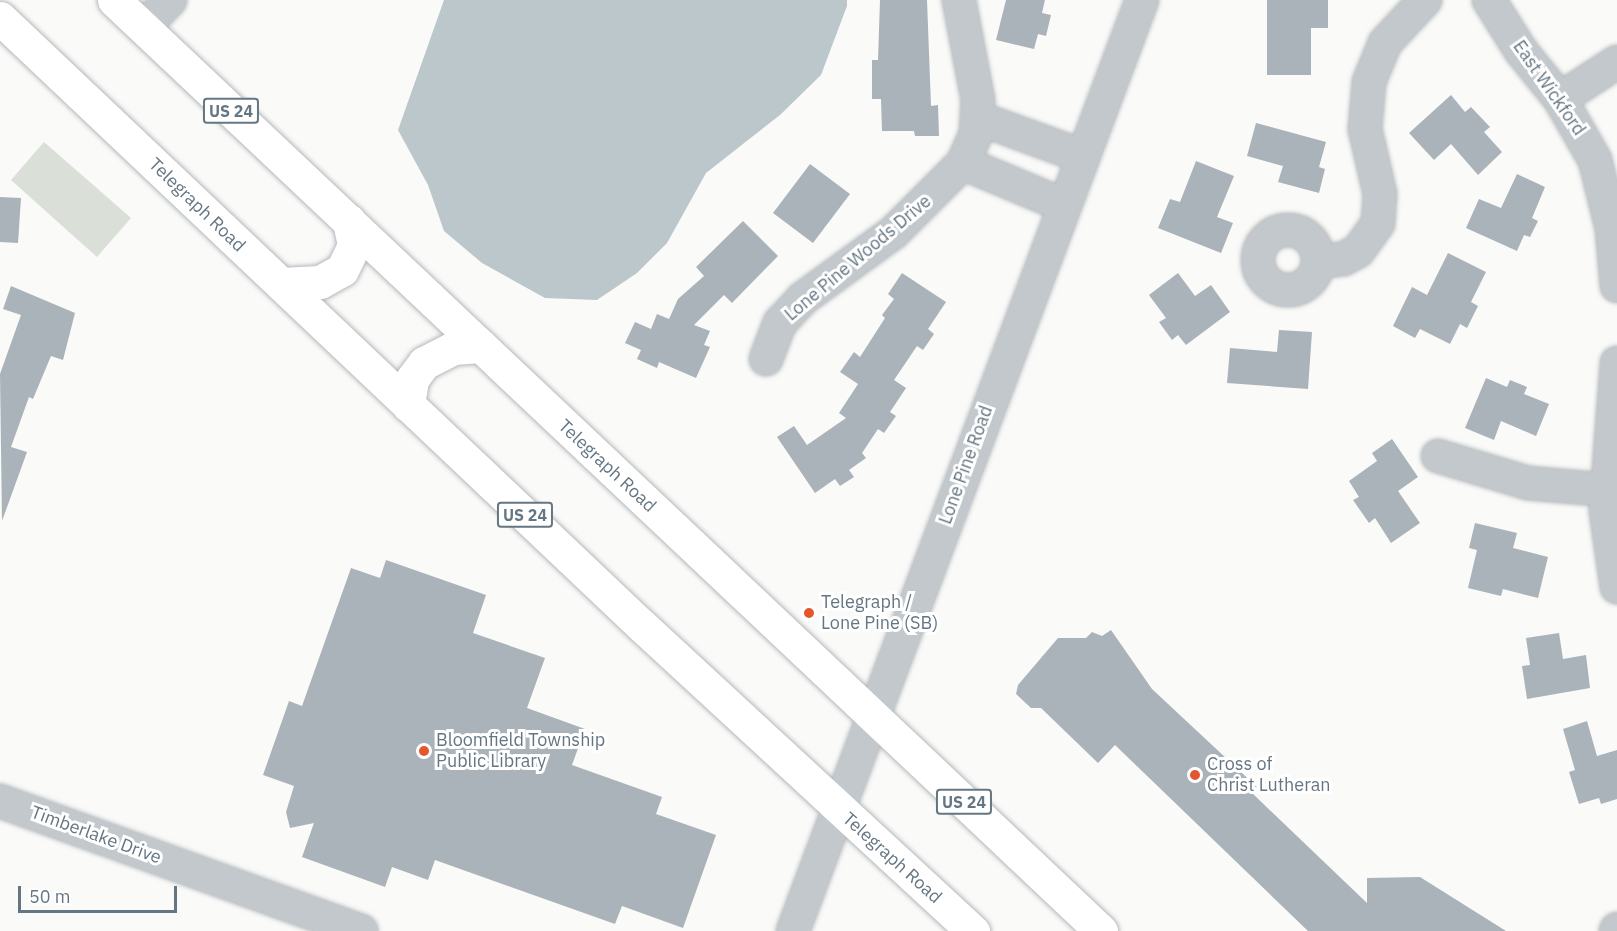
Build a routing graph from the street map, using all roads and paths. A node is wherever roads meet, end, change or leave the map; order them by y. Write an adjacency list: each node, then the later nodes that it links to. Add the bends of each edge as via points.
1 (114, 0): 8 (highway, Telegraph Road / US 24)
2 (170, 0): 8 (street)
3 (959, 0): 11 (street, Lone Pine Woods Drive)
4 (1142, 0): 12 (street, Lone Pine Road)
5 (1425, 0): 16 (street, via 1385,43 1369,82 1365,129 1380,194 1378,223 1358,251 1343,259)
6 (1489, 0): 10 (street, East Wickford, via 1521,51)
7 (0, 18): 17 (highway, Telegraph Road / US 24)
8 (143, 28): 15 (highway, Telegraph Road / US 24)
9 (1617, 62): 10 (street)
10 (1560, 99): 18 (street, East Wickford, via 1582,132 1604,186)
11 (978, 118): 12 (street); 13 (street, Lone Pine Woods Drive, via 976,134)
12 (1082, 156): 14 (street, Lone Pine Road)
13 (963, 163): 14 (street); 20 (street, Lone Pine Woods Drive, via 893,233 802,299 780,323)
14 (1063, 205): 26 (street, Lone Pine Road)
15 (349, 221): 17 (highway, via 354,245 342,270 320,282); 19 (highway, Telegraph Road / US 24)
16 (1318, 262)
17 (281, 284): 22 (highway, Telegraph Road / US 24)
18 (1617, 286)
19 (481, 346): 22 (highway, via 453,348 424,363 412,379); 26 (highway, Telegraph Road / US 24)
20 (766, 359)
21 (1617, 363): 24 (street)
22 (408, 405): 28 (highway, Telegraph Road / US 24)
23 (1438, 456): 24 (street, via 1528,483)
24 (1606, 490): 25 (street)
25 (1617, 587)
26 (873, 716): 28 (street, Lone Pine Road); 32 (highway, Telegraph Road / US 24)
27 (0, 801): 29 (street, Timberlake Drive)
28 (839, 809): 30 (street, Lone Pine Road); 31 (highway, Telegraph Road / US 24)
29 (361, 931)
30 (793, 931)
31 (973, 931)
32 (1101, 931)

